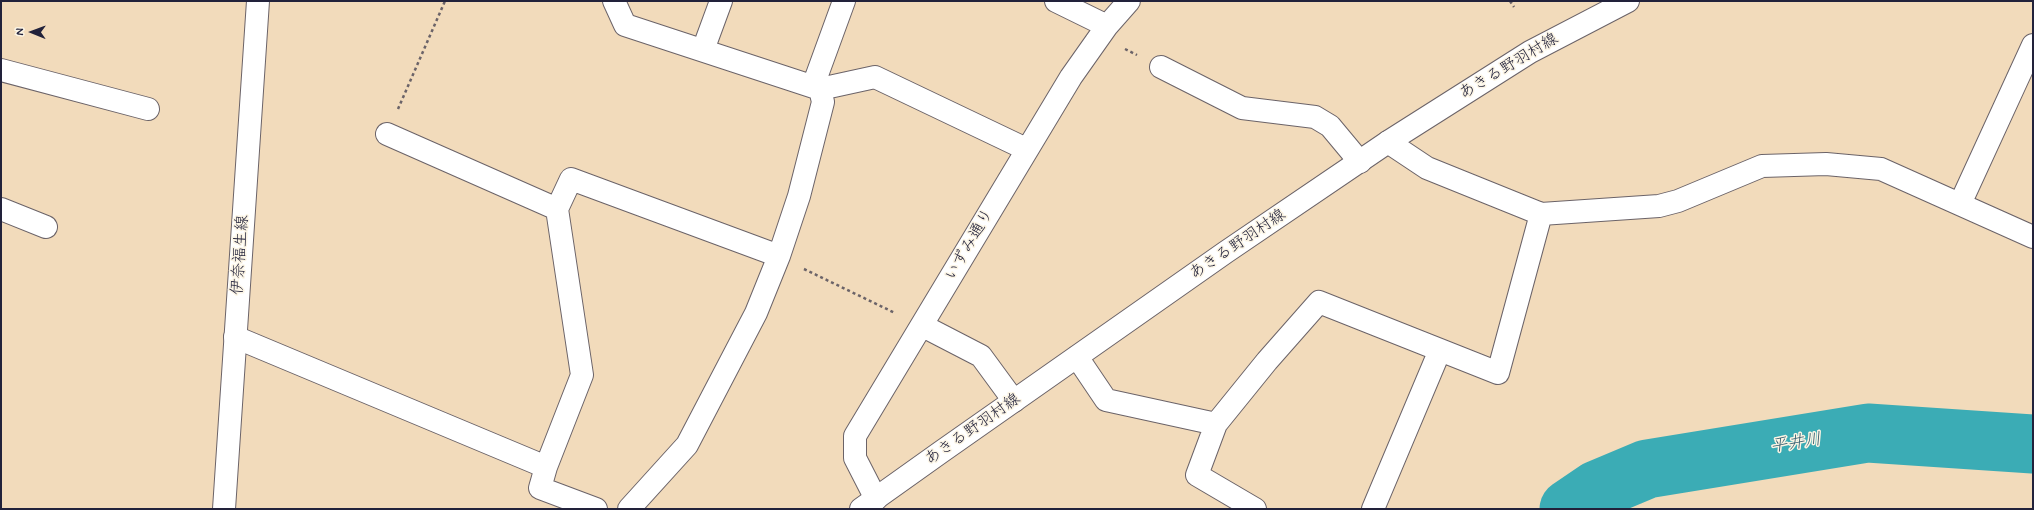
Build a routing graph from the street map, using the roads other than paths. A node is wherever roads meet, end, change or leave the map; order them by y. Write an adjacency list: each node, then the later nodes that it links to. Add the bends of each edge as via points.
1 (258, 1): 27 (main road, 伊奈福生線)
2 (614, 1): 10 (main road, via 625,25)
3 (721, 1): 10 (main road)
4 (844, 1): 13 (main road)
5 (1056, 1): 8 (main road)
6 (1129, 1): 8 (main road, いずみ通り)
7 (1628, 1): 16 (main road, あきる野羽村線, via 1530,52)
8 (1104, 31): 17 (main road, いずみ通り, via 1071,77)
9 (2033, 45): 19 (main road)
10 (703, 50): 13 (main road)
11 (1161, 67): 18 (main road, via 1242,108 1315,117 1330,126)
12 (2, 74): 14 (main road)
13 (816, 88): 17 (main road, via 875,77); 25 (main road, via 823,102 799,196)
14 (148, 109)
15 (387, 134): 21 (main road)
16 (1388, 142): 18 (main road, あきる野羽村線); 22 (main road, via 1427,168)
17 (1026, 149): 26 (main road, いずみ通り)
18 (1360, 162): 29 (main road, あきる野羽村線)
19 (1960, 204): 22 (main road, via 1881,169 1826,164 1762,166 1678,201 1659,206); 24 (main road)
20 (1, 209): 23 (main road)
21 (558, 209): 25 (main road, via 570,179); 32 (main road, via 582,375)
22 (1541, 214): 28 (main road, via 1498,372)
23 (46, 227)
24 (2033, 237)
25 (779, 256): 36 (main road, via 756,314 687,445)
26 (923, 326): 30 (main road, via 981,356); 33 (main road, いずみ通り, via 856,436 855,458)
27 (235, 337): 32 (main road); 34 (main road, 伊奈福生線)
28 (1440, 350): 31 (main road, via 1319,302); 38 (main road)
29 (1077, 357): 30 (main road, あきる野羽村線); 31 (main road, via 1106,400)
30 (1014, 401): 33 (main road, あきる野羽村線)
31 (1216, 424): 37 (main road, via 1197,475)
32 (546, 467): 35 (main road, via 540,488)
33 (869, 504)
34 (224, 509)
35 (596, 509)
36 (629, 509)
37 (1255, 509)
38 (1373, 509)

